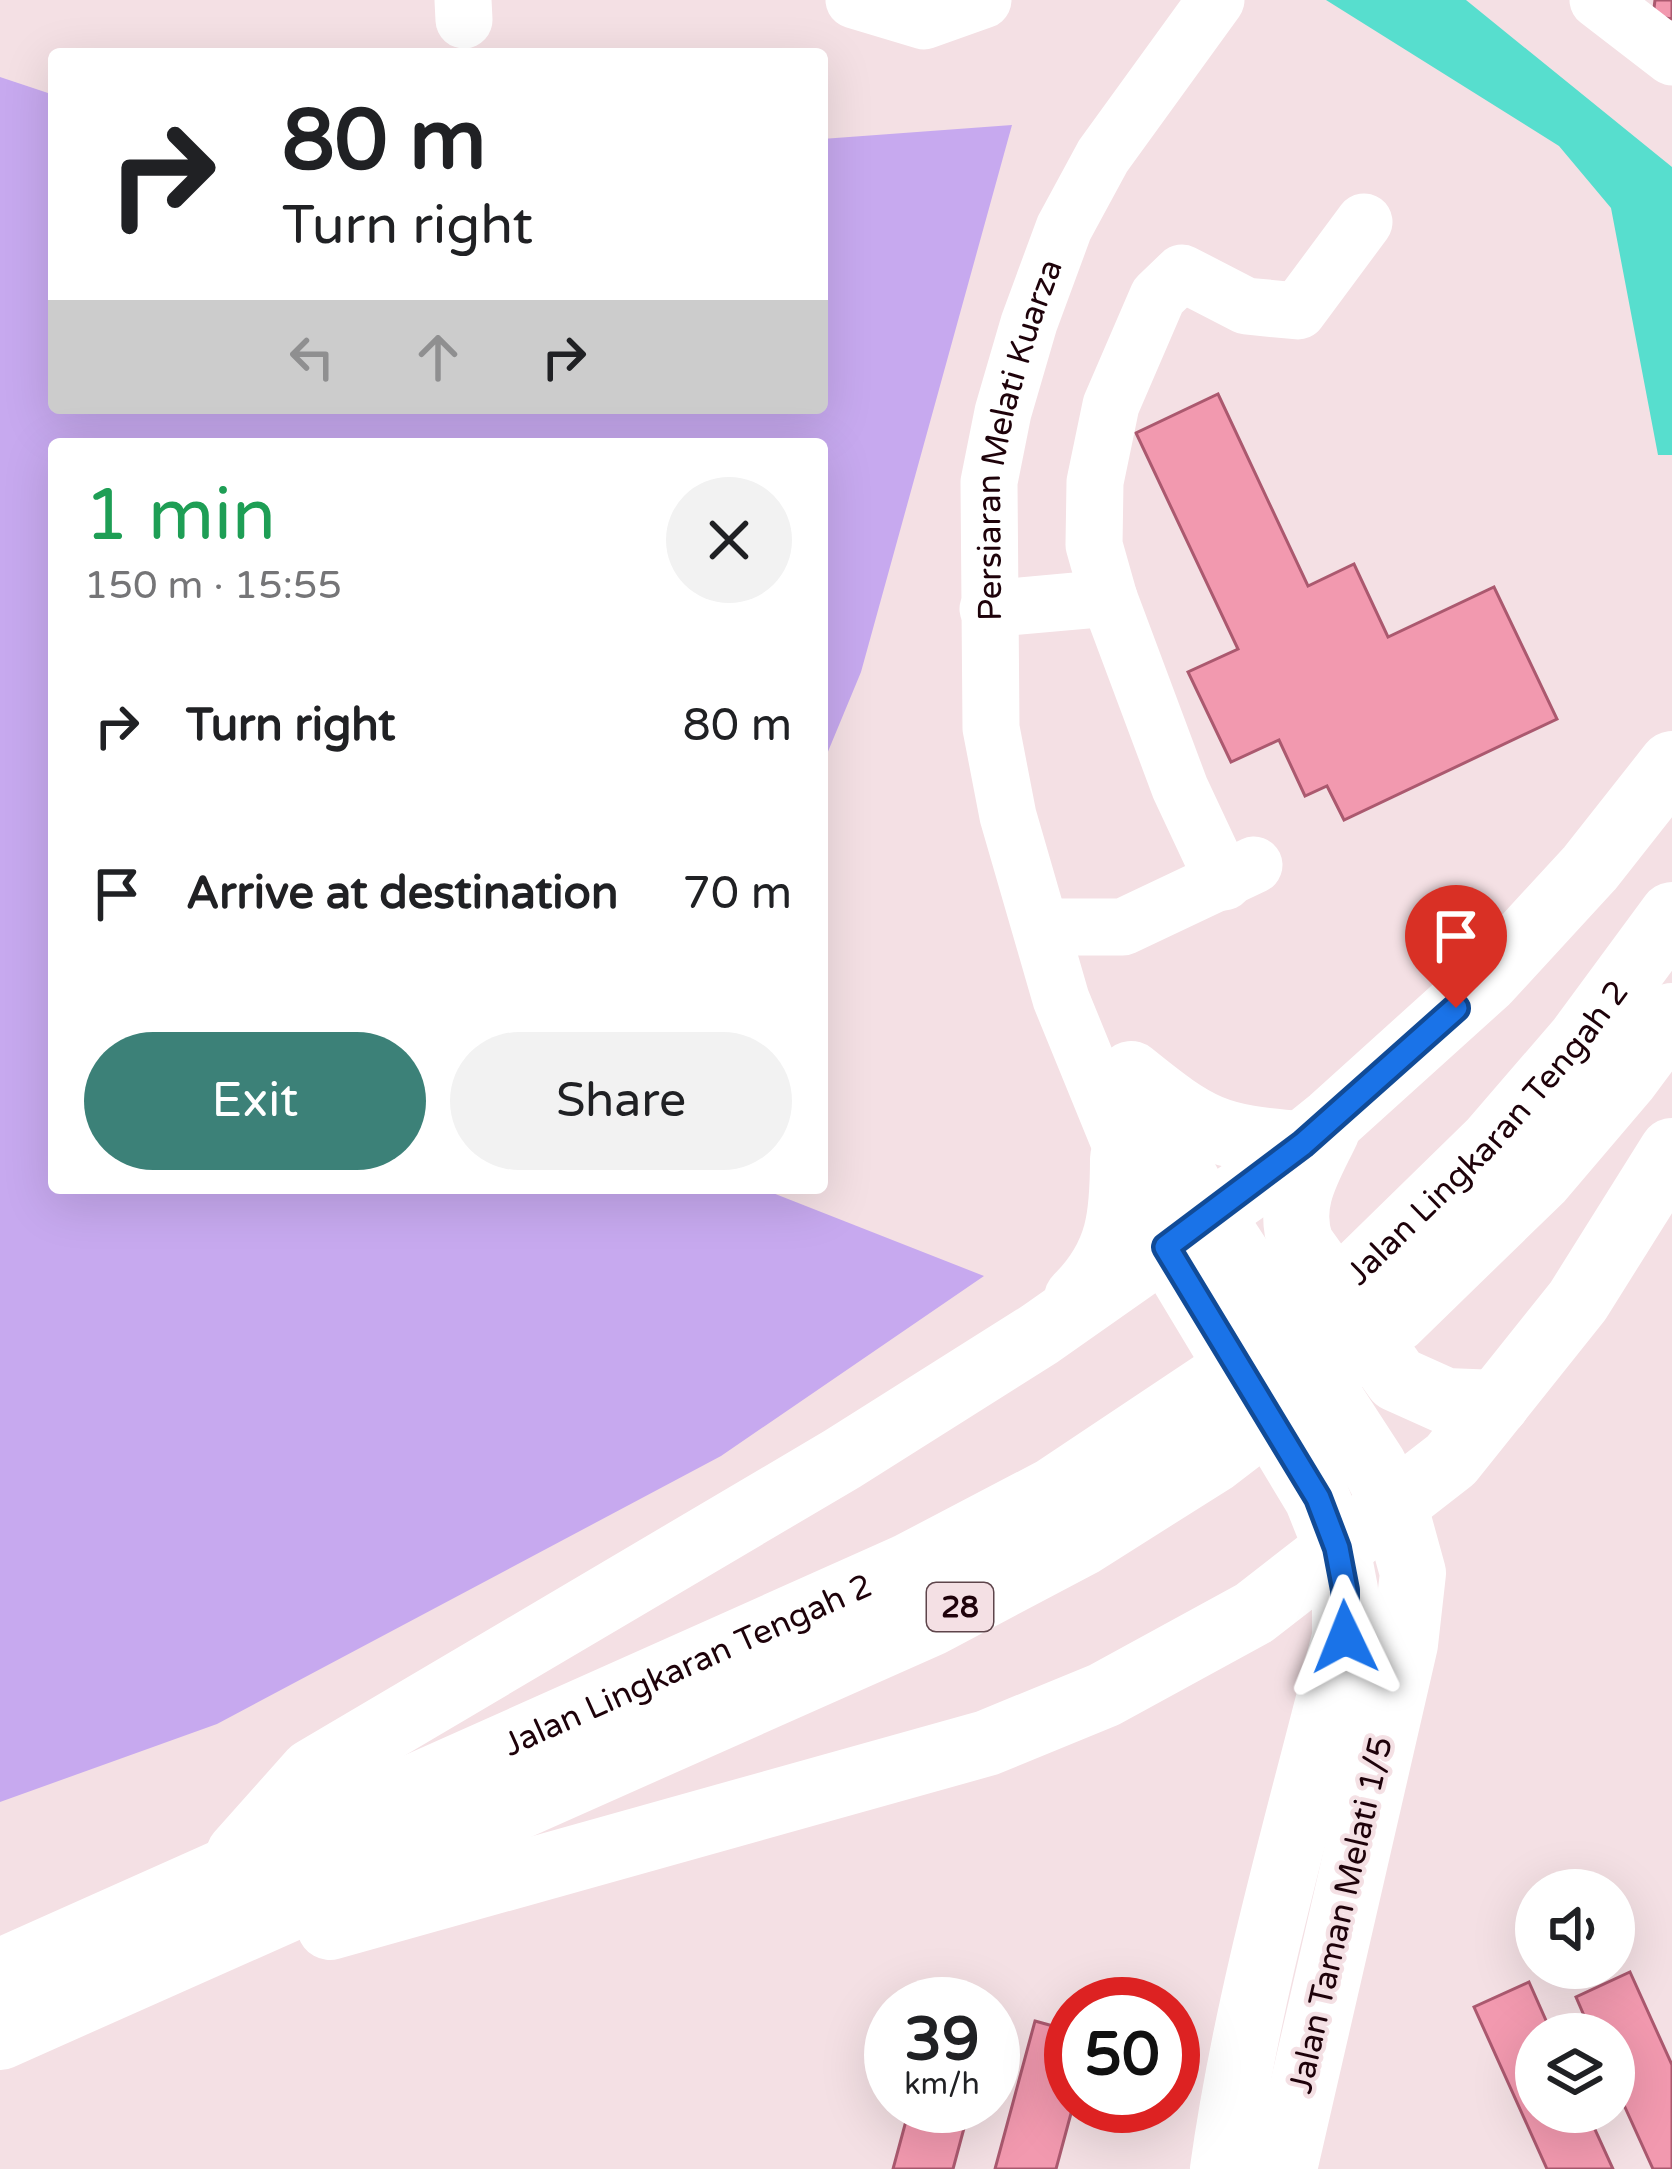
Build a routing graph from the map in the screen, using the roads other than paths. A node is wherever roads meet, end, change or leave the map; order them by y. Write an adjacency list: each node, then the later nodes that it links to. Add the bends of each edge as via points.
1 (854, 0): 2 (street, via 924,21)
2 (983, 0)
3 (1216, 0): 8 (street, Persiaran Melati Kuarza, via 1102,156 1064,228 1029,323 989,482)
4 (1598, 0): 5 (street)
5 (1672, 57)
6 (1364, 223): 7 (street, via 1298,311 1246,306 1182,273 1158,296 1111,405 1095,482 1094,545)
7 (1108, 598): 8 (street); 11 (street, via 1180,788 1239,874 1123,927)
8 (988, 609): 11 (street, Persiaran Melati Kuarza, via 991,728)
9 (1672, 764): 14 (main road, via 1487,980)
10 (1672, 915): 24 (main road, Jalan Lingkaran Tengah 2 / 28, via 1580,1040 1411,1225 1313,1317 1181,1409 1054,1490 907,1567)
11 (1041, 927): 13 (street, Persiaran Melati Kuarza, via 1088,990); 16 (street, Persiaran Melati Kuarza)
12 (1672, 1016): 26 (main road, Jalan Lingkaran Tengah 2 / 28, via 1540,1179 1394,1320 1215,1459 1082,1543 931,1623)
13 (1131, 1074): 14 (main road, via 1182,1115 1241,1140); 17 (street, Persiaran Melati Kuarza)
14 (1318, 1132): 17 (main road); 19 (main road, via 1295,1206 1301,1244 1397,1379 1446,1401)
15 (1672, 1151): 19 (main road, via 1578,1300)
16 (1123, 1158): 17 (street, Persiaran Melati Kuarza); 18 (main road, via 1123,1214 1102,1274)
17 (1201, 1250): 18 (main road); 21 (main road, Jalan Taman Melati 1/5); 22 (main road, Jalan Taman Melati 1/5)
18 (1040, 1334): 24 (main road, via 312,1772)
19 (1497, 1403): 20 (main road)
20 (1451, 1460): 21 (main road); 23 (main road)
21 (1384, 1485): 22 (main road); 23 (main road, Jalan Taman Melati 1/5)
22 (1327, 1523): 26 (main road, via 1254,1613 1104,1694 987,1743); 28 (main road, Jalan Taman Melati 1/5, via 1345,1590 1345,1637)
23 (1413, 1573): 29 (main road, Jalan Taman Melati 1/5, via 1405,1643)
24 (225, 1870): 25 (main road, Jalan Lingkaran Tengah 2 / 28)
25 (0, 1972)
26 (107, 1990): 27 (main road, Jalan Lingkaran Tengah 2 / 28)
27 (0, 2037)
28 (1223, 2169)
29 (1284, 2169)

